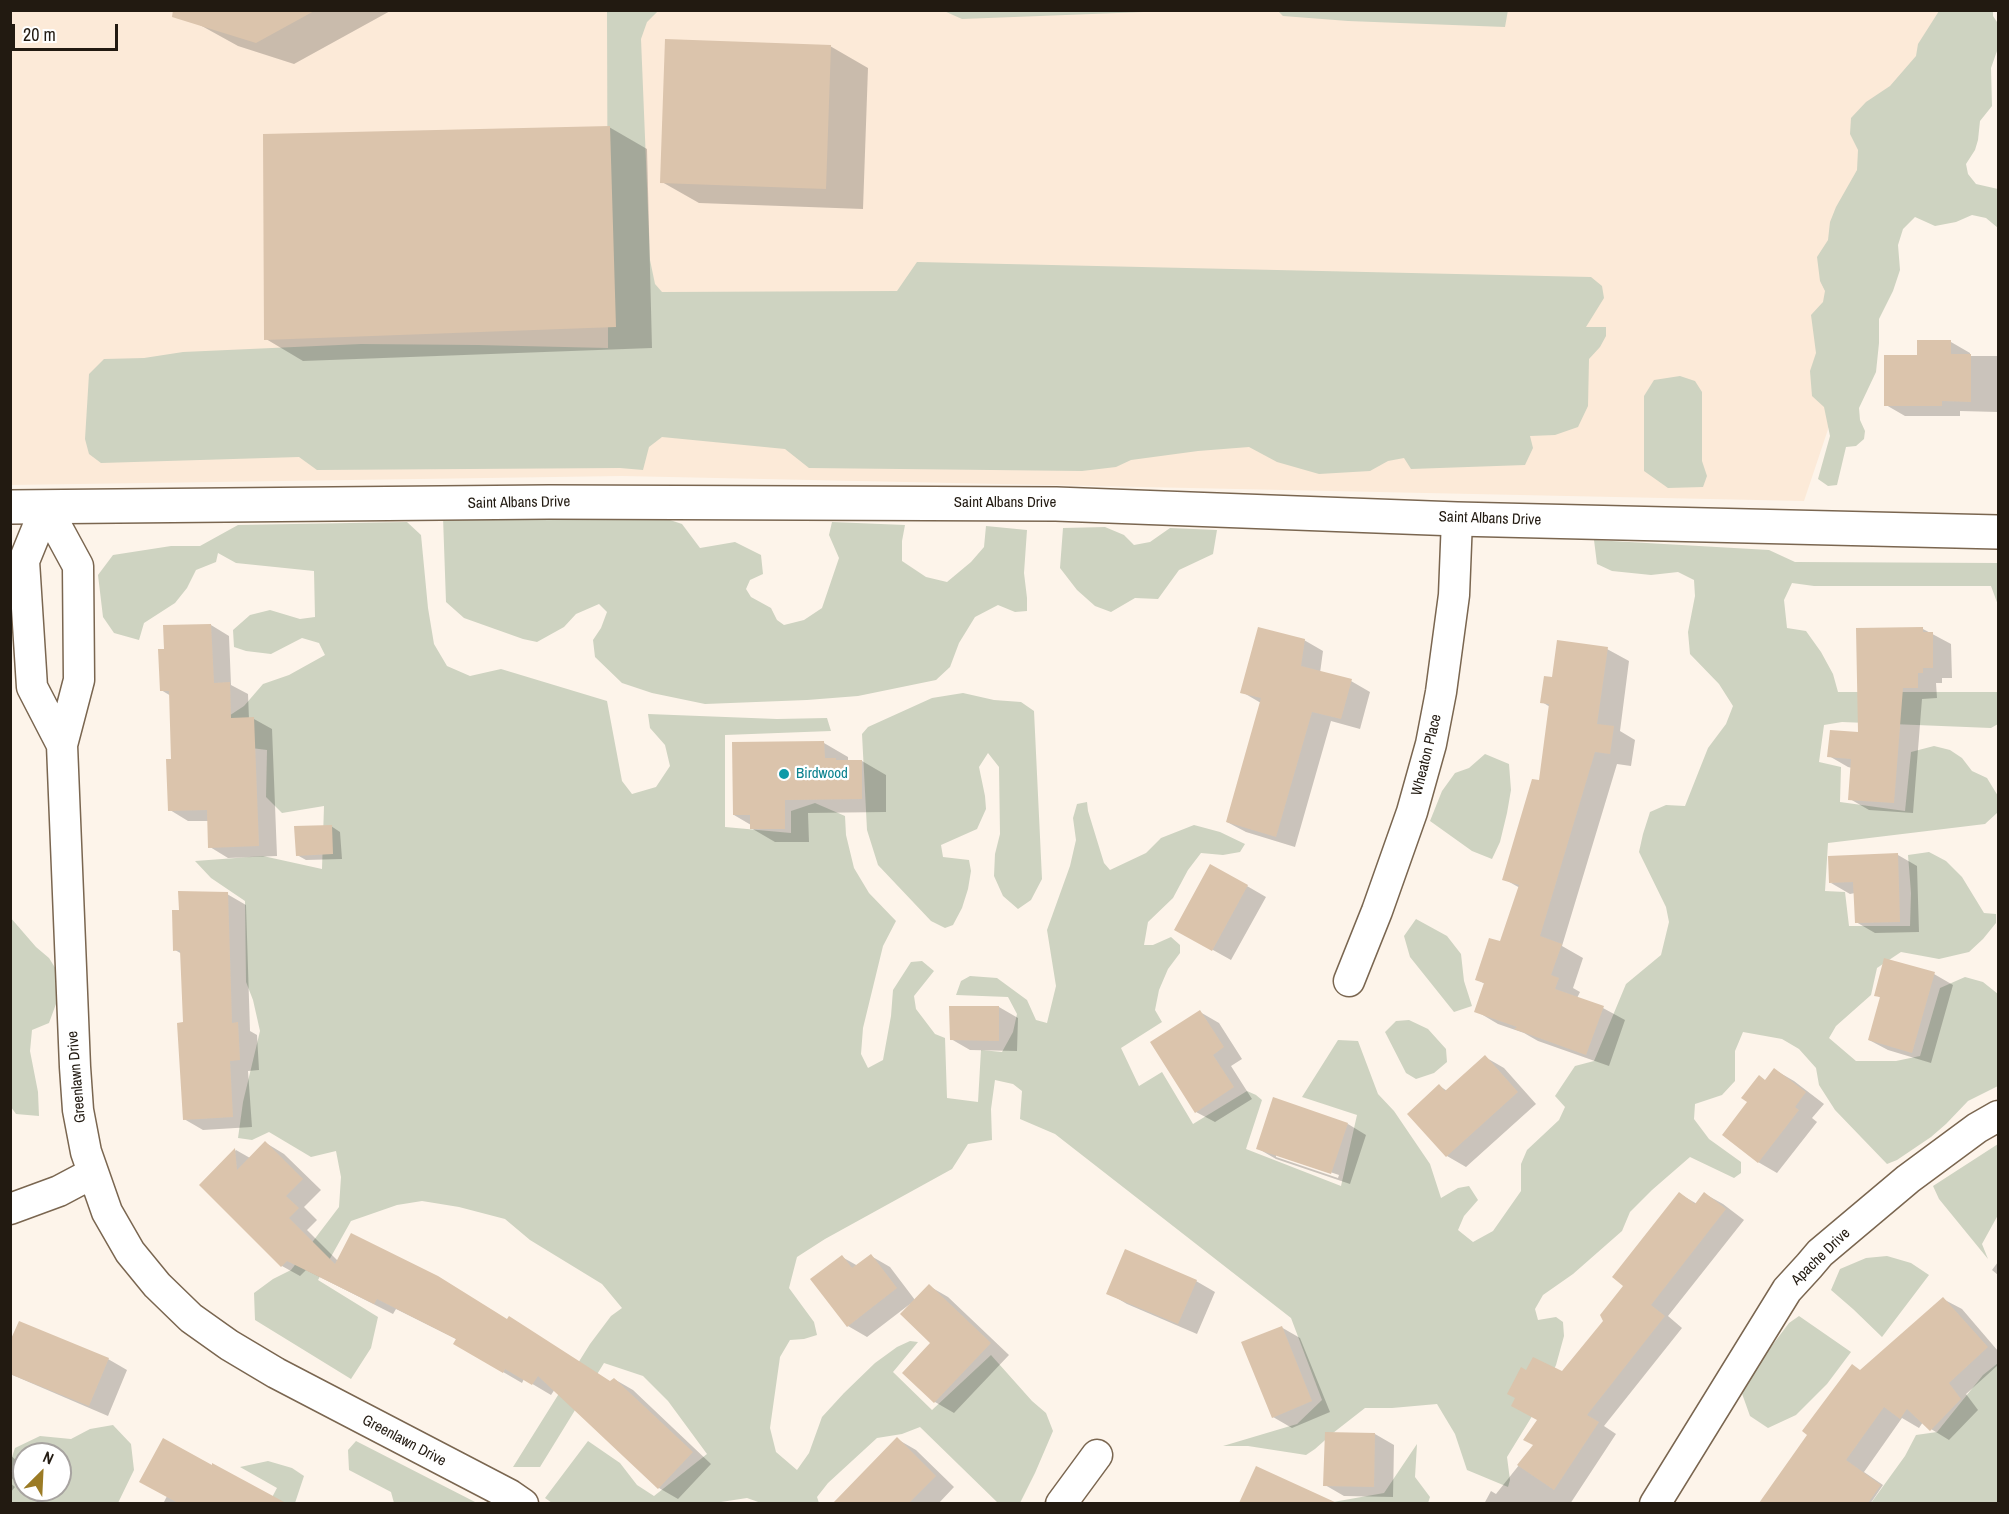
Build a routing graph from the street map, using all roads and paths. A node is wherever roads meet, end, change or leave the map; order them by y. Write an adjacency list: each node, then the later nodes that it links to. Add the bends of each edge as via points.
1 (10, 507): 2 (street, Saint Albans Drive)
2 (46, 507): 3 (street, Saint Albans Drive, via 549,502 1056,504); 5 (street, Greenlawn Drive, via 78,566 79,680); 5 (street, Greenlawn Drive, via 24,561 32,687)
3 (1457, 519): 4 (street, Saint Albans Drive); 6 (street, Wheaton Place, via 1452,606 1442,692 1431,744 1412,812)
4 (1998, 532)
5 (62, 745): 8 (street, Greenlawn Drive, via 77,1099)
6 (1348, 981)
7 (1998, 1116): 13 (street, Apache Drive, via 1908,1179 1820,1253 1787,1290)
8 (93, 1173): 9 (street); 11 (street, Greenlawn Drive, via 107,1212 130,1251 191,1318 276,1373)
9 (10, 1209)
10 (1097, 1455): 12 (street)
11 (523, 1503)
12 (1060, 1503)
13 (1655, 1503)

